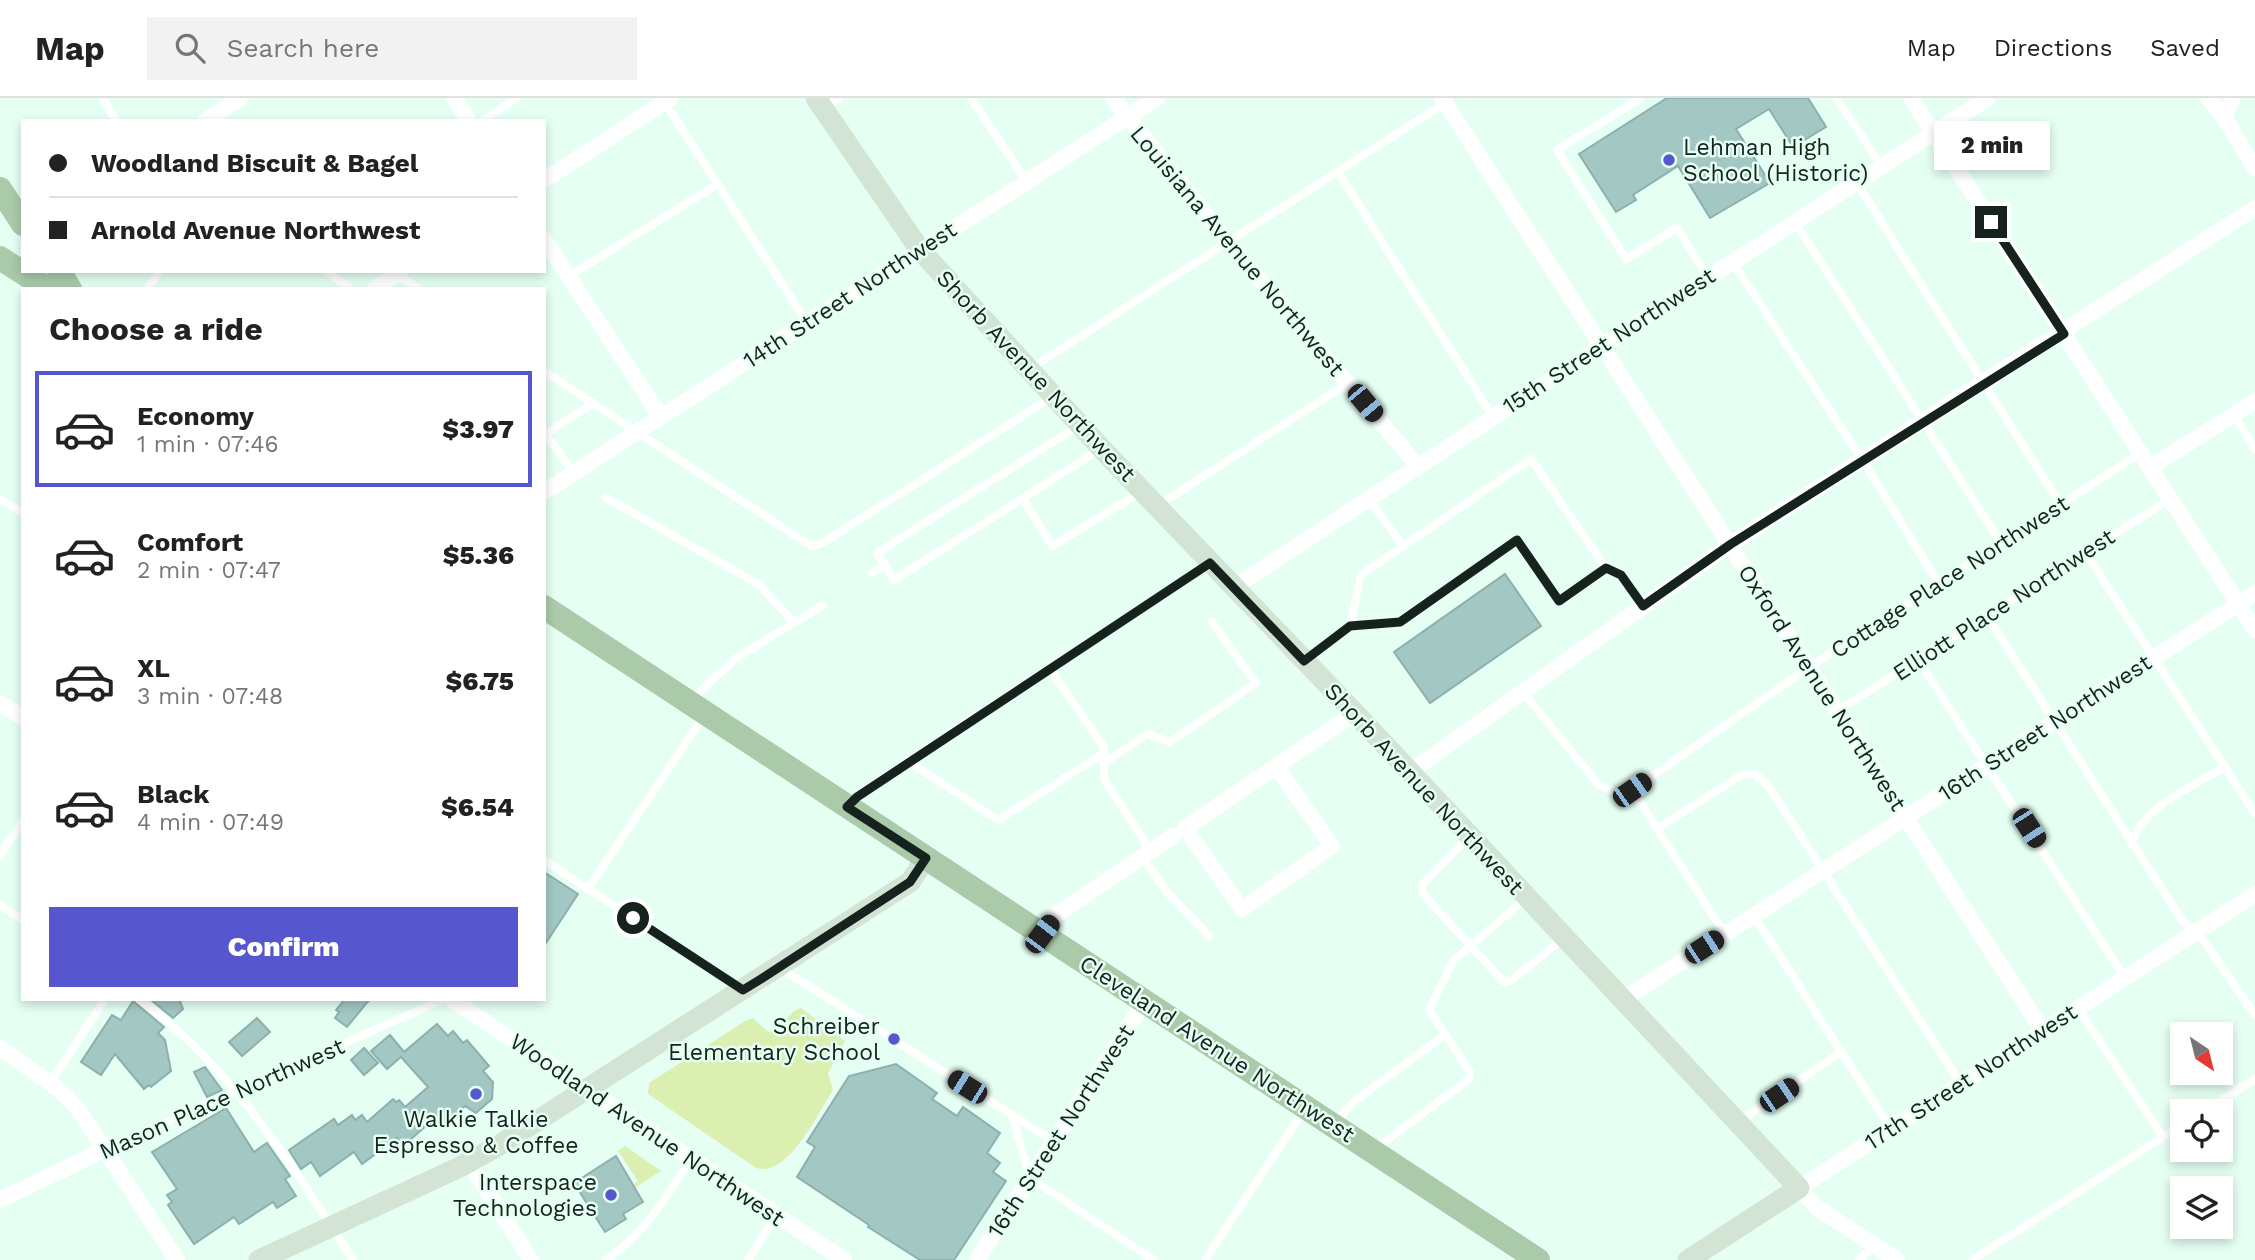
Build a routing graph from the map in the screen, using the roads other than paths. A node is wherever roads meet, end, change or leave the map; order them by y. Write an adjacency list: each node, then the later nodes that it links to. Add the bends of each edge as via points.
1 (103, 98): 19 (lane)
2 (240, 98): 20 (street)
3 (454, 98): 21 (street)
4 (516, 98): 22 (lane)
5 (971, 98): 28 (lane)
6 (1113, 98): 18 (street, Louisiana Avenue Northwest)
7 (1157, 98): 18 (street, 14th Street Northwest)
8 (1641, 98): 43 (lane, via 1557,150 1626,259 1678,228)
9 (1836, 98): 24 (lane)
10 (1911, 98): 23 (street)
11 (1988, 98): 23 (street, 15th Street Northwest)
12 (2208, 98): 17 (street)
13 (2233, 98): 17 (street)
14 (666, 99): 27 (street); 30 (lane)
15 (1443, 100): 26 (lane); 50 (street, Oxford Avenue Northwest)
16 (826, 101): 35 (street, Shorb Avenue Northwest)
17 (2224, 117): 25 (street)
18 (1126, 118): 28 (street, 14th Street Northwest); 34 (street, Louisiana Avenue Northwest)
19 (116, 119)
20 (208, 119)
21 (468, 119)
22 (485, 119)
23 (1933, 132): 24 (street, 15th Street Northwest); 49 (street)
24 (1882, 166): 29 (street, 15th Street Northwest)
25 (2255, 168)
26 (1338, 172): 34 (lane); 60 (lane)
27 (546, 179)
28 (1027, 182): 35 (street, 14th Street Northwest)
29 (1856, 182): 32 (street, 15th Street Northwest); 54 (lane)
30 (718, 184): 42 (lane); 48 (lane)
31 (2255, 208): 49 (street)
32 (1795, 221): 37 (street, 15th Street Northwest); 61 (lane)
33 (546, 242): 42 (street)
34 (1228, 242): 51 (lane); 53 (street, Louisiana Avenue Northwest)
35 (920, 250): 48 (street, 14th Street Northwest); 51 (street, Shorb Avenue Northwest)
36 (0, 258): 38 (main road)
37 (1732, 261): 43 (street, 15th Street Northwest); 69 (lane)
38 (21, 272)
39 (23, 273): 44 (main road)
40 (329, 273): 45 (lane)
41 (399, 273): 46 (street); 47 (lane)
42 (568, 276): 59 (street)
43 (1708, 277): 50 (street, 15th Street Northwest)
44 (45, 287)
45 (348, 287)
46 (377, 287)
47 (416, 287)
48 (807, 323): 59 (street, 14th Street Northwest)
49 (2064, 334): 54 (street); 68 (street)
50 (1602, 346): 60 (street, 15th Street Northwest); 83 (street, Oxford Avenue Northwest)
51 (1028, 370): 55 (street, Shorb Avenue Northwest)
52 (546, 372): 57 (lane)
53 (1348, 383): 70 (street, Louisiana Avenue Northwest); 75 (lane)
54 (1984, 384): 61 (street); 80 (lane)
55 (1054, 396): 62 (street, Shorb Avenue Northwest); 64 (lane, via 821,544 811,546)
56 (2255, 401): 58 (street)
57 (593, 403): 63 (lane); 64 (lane)
58 (2234, 415): 67 (lane); 71 (street)
59 (661, 417): 64 (street, 14th Street Northwest)
60 (1493, 417): 70 (street, 15th Street Northwest)
61 (1925, 422): 69 (street); 82 (lane)
62 (1081, 424): 66 (street, Shorb Avenue Northwest); 87 (lane, via 877,553)
63 (546, 432)
64 (637, 432): 72 (street, 14th Street Northwest)
65 (546, 434): 72 (lane)
66 (1102, 449): 75 (street, Shorb Avenue Northwest); 78 (lane)
67 (2255, 449)
68 (2141, 452): 71 (street); 80 (lane, Cottage Place Northwest)
69 (1863, 461): 83 (street); 90 (lane)
70 (1418, 466): 79 (street, 15th Street Northwest)
71 (2151, 467): 76 (street)
72 (574, 473): 73 (street, 14th Street Northwest)
73 (546, 491)
74 (606, 497): 99 (lane, via 760,585)
75 (1150, 498): 78 (lane, via 1052,546); 86 (street, Shorb Avenue Northwest)
76 (2171, 498): 85 (lane, Elliott Place Northwest); 93 (street)
77 (0, 499): 81 (lane)
78 (1023, 499): 87 (lane, via 894,580)
79 (1369, 499): 84 (lane); 91 (street, 15th Street Northwest)
80 (2061, 505): 82 (lane, Cottage Place Northwest)
81 (21, 512)
82 (2001, 543): 90 (lane, Cottage Place Northwest)
83 (1731, 544): 95 (street); 106 (street, Oxford Avenue Northwest)
84 (1403, 546): 88 (lane, via 1531,459); 100 (lane, via 1361,575)
85 (2086, 553): 97 (lane, Elliott Place Northwest); 102 (lane)
86 (1210, 563): 91 (street, Shorb Avenue Northwest); 105 (lane)
87 (885, 566): 89 (lane)
88 (1606, 568): 95 (lane, via 1621,575); 100 (lane, via 1559,601 1517,540 1400,622)
89 (872, 573)
90 (1939, 584): 106 (lane, Cottage Place Northwest)
91 (1233, 588): 104 (street, Shorb Avenue Northwest)
92 (2255, 593): 93 (street, 16th Street Northwest)
93 (2238, 604): 101 (street); 102 (street, 16th Street Northwest)
94 (823, 605): 99 (lane)
95 (1643, 606): 107 (street)
96 (546, 608): 109 (main road, Cleveland Avenue Northwest)
97 (1987, 616): 103 (lane, Elliott Place Northwest); 113 (lane)
98 (1212, 622): 116 (lane, via 1256,683 1170,742 1147,734)
99 (794, 623): 109 (lane, via 734,659)
100 (1350, 626): 104 (lane)
101 (2255, 630)
102 (2154, 658): 113 (street, 16th Street Northwest); 119 (lane)
103 (1918, 660): 110 (lane, Elliott Place Northwest); 117 (lane)
104 (1304, 661): 111 (street, Shorb Avenue Northwest)
105 (1049, 668): 114 (lane); 115 (lane)
106 (1808, 668): 110 (street, Oxford Avenue Northwest); 121 (lane, Cottage Place Northwest)
107 (1523, 692): 120 (street); 121 (lane, Cottage Place Northwest, via 1597,783 1618,793)
108 (0, 703): 112 (street)
109 (697, 708): 122 (main road, Cleveland Avenue Northwest); 135 (lane)
110 (1836, 712): 124 (street, Oxford Avenue Northwest)
111 (1355, 713): 118 (street); 120 (street, Shorb Avenue Northwest)
112 (21, 717)
113 (2054, 722): 117 (street, 16th Street Northwest); 129 (lane)
114 (1104, 753): 115 (lane, via 998,820); 116 (lane)
115 (908, 761): 122 (lane)
116 (1104, 763): 130 (lane, via 1104,779)
117 (1988, 765): 124 (street, 16th Street Northwest); 148 (lane)
118 (1276, 766): 127 (street); 127 (street, via 1332,846 1242,909)
119 (2224, 767): 123 (lane); 129 (lane, via 2156,810 2137,827)
120 (1410, 772): 128 (street, Shorb Avenue Northwest)
121 (1632, 790): 126 (lane)
122 (847, 807): 132 (main road, Cleveland Avenue Northwest)
123 (2255, 814)
124 (1905, 818): 134 (street, 16th Street Northwest); 158 (street, Oxford Avenue Northwest)
125 (21, 824): 131 (lane)
126 (1657, 829): 134 (lane, via 1741,775 1754,774 1767,785); 143 (lane)
127 (1179, 832): 130 (street)
128 (1469, 836): 137 (street, Shorb Avenue Northwest); 146 (lane, via 1423,884 1422,893)
129 (2132, 844): 141 (lane)
130 (1147, 854): 142 (street, via 1056,915); 144 (lane, via 1168,893)
131 (0, 855)
132 (926, 858): 142 (main road, Cleveland Avenue Northwest); 147 (street, via 910,882)
133 (546, 861): 135 (lane)
134 (1823, 871): 139 (street, 16th Street Northwest); 164 (lane)
135 (588, 889): 149 (lane)
136 (2255, 894): 141 (street, 17th Street Northwest)
137 (1527, 898): 145 (street, Shorb Avenue Northwest); 146 (lane)
138 (0, 905): 140 (lane)
139 (1754, 916): 143 (street, 16th Street Northwest); 161 (lane)
140 (21, 919)
141 (2194, 933): 148 (street, 17th Street Northwest); 157 (lane)
142 (1042, 934): 155 (main road, Cleveland Avenue Northwest)
143 (1725, 934): 150 (street, 16th Street Northwest)
144 (1209, 936)
145 (1564, 937): 146 (lane, via 1504,982); 150 (street, Shorb Avenue Northwest)
146 (1472, 945): 159 (lane, via 1453,961 1429,1010)
147 (779, 967): 149 (street); 169 (lane)
148 (2125, 978): 156 (street, 17th Street Northwest)
149 (743, 990): 165 (street)
150 (1622, 1000): 170 (street, Shorb Avenue Northwest)
151 (104, 1001): 163 (lane)
152 (141, 1001): 166 (lane, via 208,1057)
153 (440, 1001): 166 (lane, Mason Place Northwest)
154 (454, 1001): 165 (street, Woodland Avenue Northwest)
155 (1145, 1001): 168 (main road, Cleveland Avenue Northwest); 175 (street, 16th Street Northwest)
156 (2078, 1008): 158 (street, 17th Street Northwest); 174 (lane)
157 (2255, 1015)
158 (2043, 1031): 164 (street, 17th Street Northwest)
159 (1445, 1035): 171 (lane, via 1353,1102); 177 (lane, via 1470,1072 1469,1079)
160 (0, 1048): 163 (street)
161 (1842, 1052): 170 (lane); 172 (lane)
162 (2255, 1079): 167 (lane)
163 (50, 1083): 176 (street, via 78,1108)
164 (1961, 1084): 172 (street, 17th Street Northwest)
165 (587, 1090): 178 (street, Woodland Avenue Northwest); 179 (street)
166 (240, 1092): 176 (lane, Mason Place Northwest); 184 (lane)
167 (2223, 1099)
168 (1306, 1107): 171 (main road, Cleveland Avenue Northwest); 195 (lane)
169 (1012, 1115): 175 (lane); 180 (lane)
170 (1738, 1123): 181 (street, Shorb Avenue Northwest)
171 (1334, 1126): 177 (main road, Cleveland Avenue Northwest)
172 (1891, 1129): 181 (street, 17th Street Northwest)
173 (2170, 1133): 174 (lane)
174 (2163, 1137): 200 (lane)
175 (1053, 1141): 180 (street, 16th Street Northwest)
176 (106, 1149): 182 (street, Mason Place Northwest); 186 (street)
177 (1373, 1152): 196 (main road, Cleveland Avenue Northwest)
178 (690, 1160): 183 (street, Woodland Avenue Northwest); 190 (lane, via 648,1223)
179 (469, 1162): 184 (street); 189 (street)
180 (1030, 1178): 193 (street, 16th Street Northwest); 194 (lane)
181 (1799, 1188): 185 (street, Shorb Avenue Northwest, via 1816,1207); 197 (street, 17th Street Northwest)
182 (0, 1200)
183 (776, 1216): 191 (lane); 192 (street, Woodland Avenue Northwest)
184 (332, 1227): 187 (street); 188 (lane)
185 (1875, 1246): 198 (lane); 199 (street, Shorb Avenue Northwest)
186 (177, 1260)
187 (259, 1260)
188 (353, 1260)
189 (531, 1260)
190 (606, 1260)
191 (748, 1260)
192 (844, 1260)
193 (977, 1260)
194 (1154, 1260)
195 (1205, 1260)
196 (1538, 1260)
197 (1688, 1260)
198 (1858, 1260)
199 (1897, 1260)
200 (1972, 1260)

